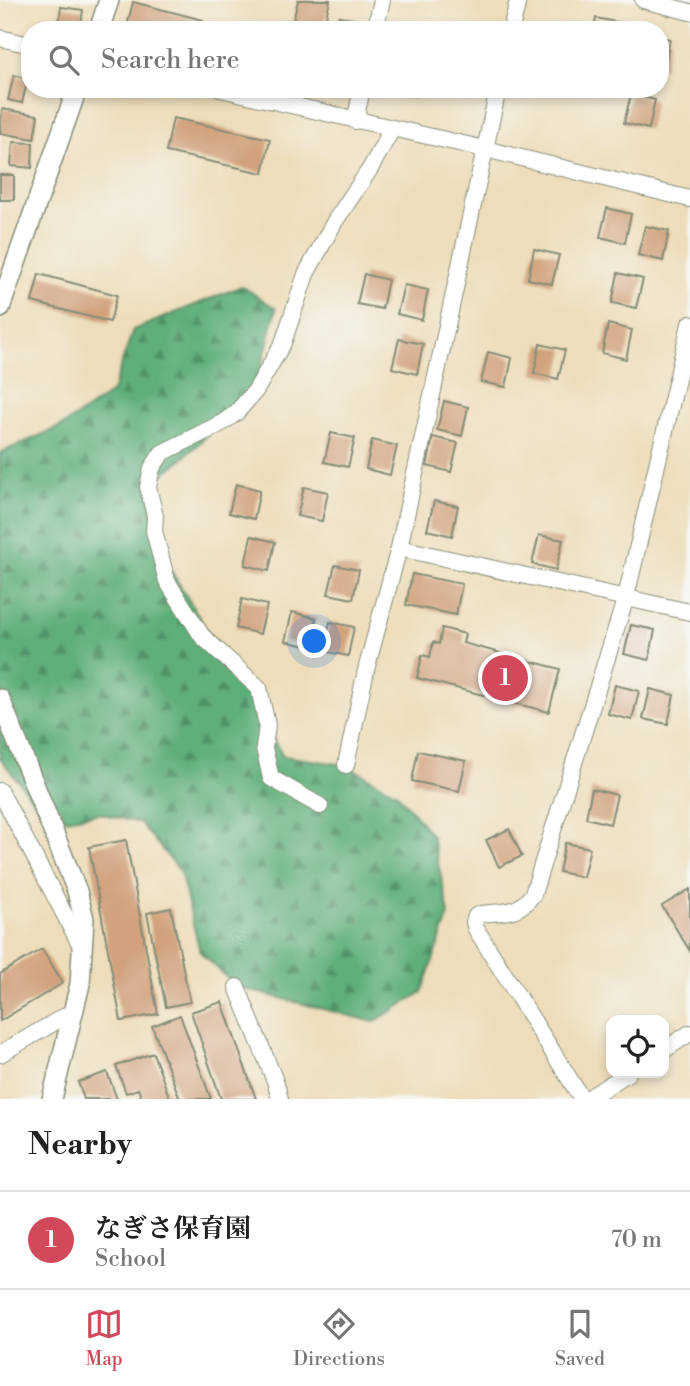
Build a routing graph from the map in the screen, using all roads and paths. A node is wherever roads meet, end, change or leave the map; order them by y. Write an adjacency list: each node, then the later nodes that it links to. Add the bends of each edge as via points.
1 (110, 0): 6 (street)
2 (382, 0): 7 (street)
3 (518, 0): 8 (street)
4 (643, 0): 5 (street)
5 (690, 12)
6 (102, 21)
7 (377, 21)
8 (513, 21)
9 (0, 38): 10 (street)
10 (21, 43)
11 (75, 98): 19 (street)
12 (259, 98): 15 (street)
13 (360, 98): 15 (street)
14 (496, 98): 17 (street)
15 (355, 121): 16 (street)
16 (392, 129): 17 (street); 27 (street, via 306,274 284,343 256,390 229,418 162,453 152,468 148,487 167,581 202,636 259,688 271,778)
17 (485, 149): 18 (street); 21 (street)
18 (690, 199)
19 (0, 308)
20 (690, 324): 22 (street)
21 (399, 548): 22 (street); 25 (street)
22 (626, 597): 23 (street); 37 (street, via 533,894 518,909 481,914 474,922)
23 (690, 612)
24 (0, 699): 28 (street, via 77,891 84,919)
25 (346, 765)
26 (0, 791): 28 (street)
27 (320, 806)
28 (83, 951): 30 (street)
29 (237, 987): 36 (street)
30 (72, 1012): 33 (street); 35 (street)
31 (690, 1033): 32 (street)
32 (669, 1047)
33 (0, 1054)
34 (620, 1078): 37 (street)
35 (52, 1099)
36 (280, 1099)
37 (584, 1099)

